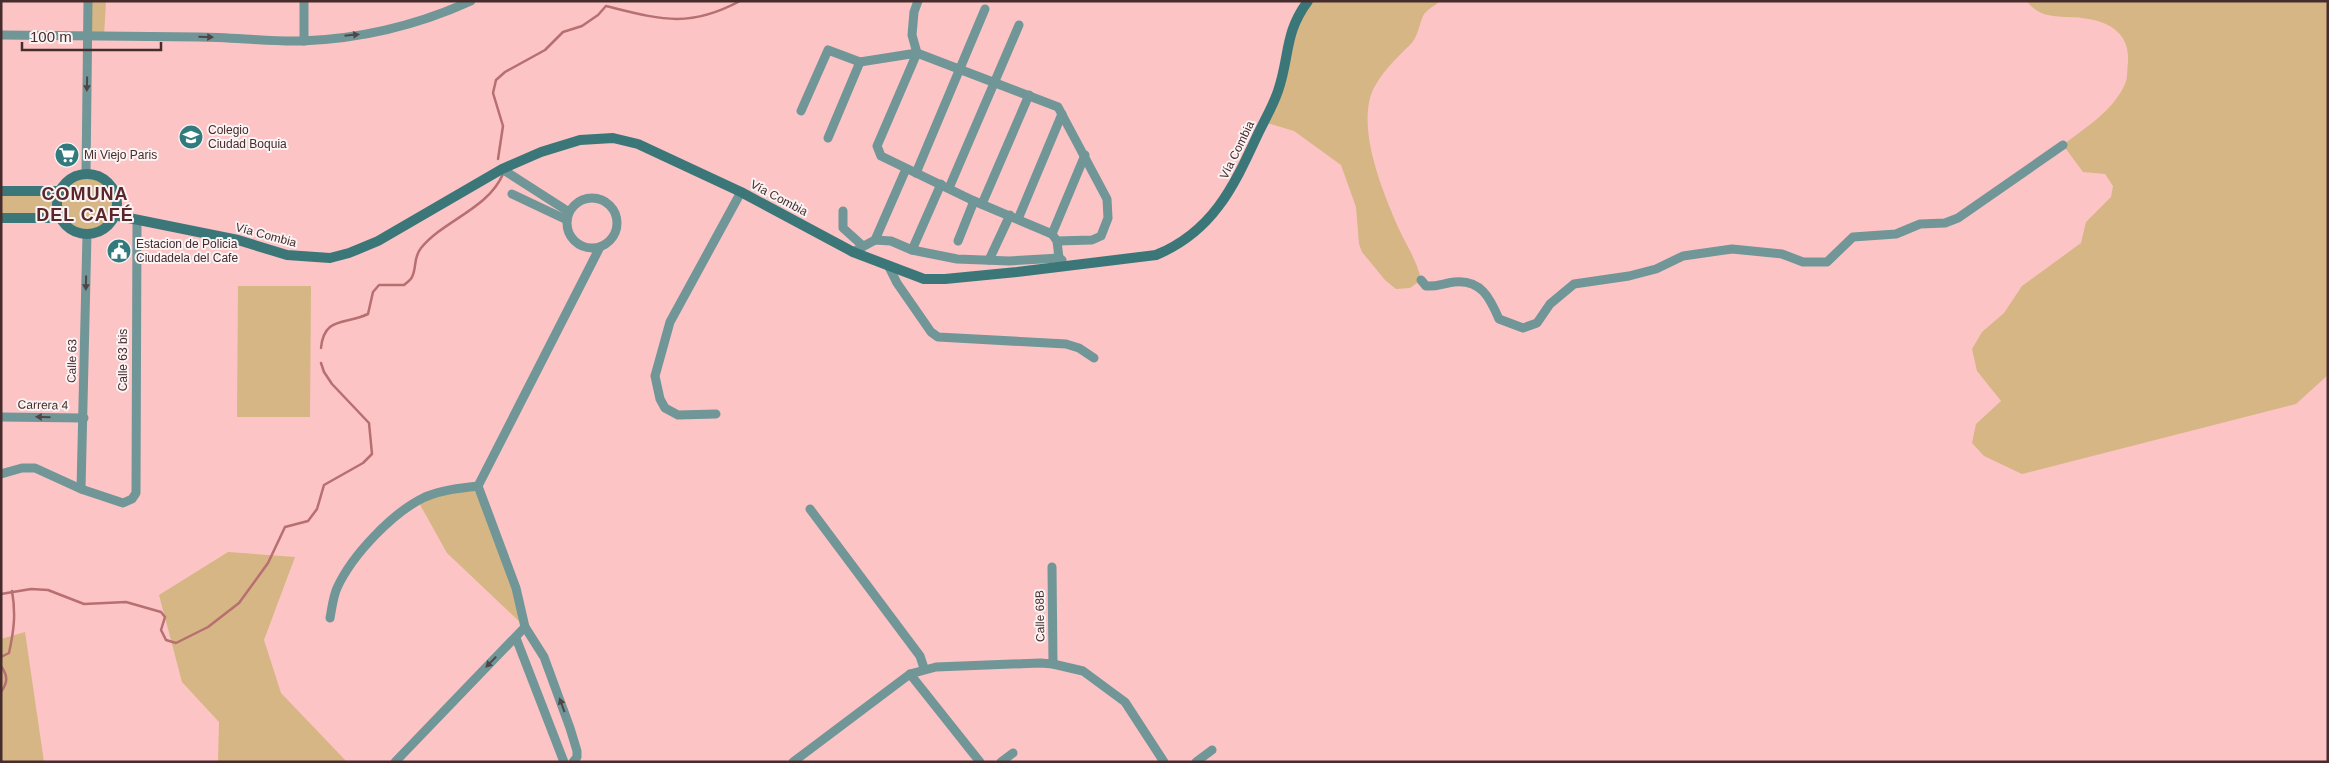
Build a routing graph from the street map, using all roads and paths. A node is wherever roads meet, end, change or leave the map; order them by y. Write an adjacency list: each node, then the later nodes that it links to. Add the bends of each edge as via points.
1 (88, 1): 9 (street)
2 (304, 1): 10 (street)
3 (471, 1): 10 (street, one-way to 3, via 400,27)
4 (918, 1): 11 (street, via 912,35)
5 (1308, 1): 49 (main road, Vía Combia, via 1294,23 1278,91 1234,186 1211,216 1173,248 1156,255)
6 (985, 9): 13 (street)
7 (1019, 25): 14 (street)
8 (1, 35): 9 (street)
9 (88, 36): 10 (street, one-way to 10); 23 (street, one-way to 23)
10 (304, 41)
11 (918, 52): 12 (street); 13 (street); 22 (street, via 878,146 881,156)
12 (860, 62): 16 (street, via 828,50); 18 (street)
13 (959, 69): 14 (street); 24 (street)
14 (994, 82): 15 (street); 25 (street)
15 (1028, 96): 17 (street, via 1058,107); 30 (street)
16 (802, 111)
17 (1062, 114): 20 (street); 34 (street)
18 (828, 138)
19 (2063, 145): 50 (street, via 1978,206 1945,223 1920,224 1896,234 1853,237 1827,262 1803,262 1782,254 1732,249 1683,256 1656,269 1574,284 1550,304 1536,323 1523,328 1500,319 1488,295 1469,282 1435,287 1426,286)
20 (1085, 155): 39 (street); 39 (street, via 1107,199 1108,218 1101,236 1092,240)
21 (502, 169): 28 (main road, Vía Combia, via 580,140 613,138 638,144); 33 (street); 37 (main road, Vía Combia, via 378,240 330,258 287,255 238,240)
22 (906, 169): 24 (street); 40 (street)
23 (86, 174): 27 (main road, via 71,179); 32 (main road, via 95,175 109,184 116,199)
24 (916, 174): 25 (street)
25 (945, 186): 30 (street); 44 (street)
26 (1, 191): 27 (main road)
27 (60, 191): 36 (main road, via 57,204)
28 (741, 192): 45 (main road, Vía Combia); 52 (street, via 670,322 656,376 665,408 678,415)
29 (512, 194): 33 (street)
30 (978, 203): 34 (street); 41 (street)
31 (842, 211): 42 (street, via 843,228)
32 (114, 215): 37 (main road, Vía Combia); 38 (main road, via 103,229)
33 (568, 216): 43 (street, via 570,235 576,241 590,248); 43 (street, via 580,201 588,198 611,206 616,213 616,229 613,238)
34 (1014, 217): 39 (street); 47 (street)
35 (1, 218): 36 (main road)
36 (60, 218): 38 (main road, via 71,230)
37 (137, 220): 57 (street, Calle 63 bis, via 136,493 132,499 123,502)
38 (86, 234): 54 (street, Calle 63, one-way to 54)
39 (1055, 237): 46 (street)
40 (875, 240): 42 (street); 44 (street, via 891,241)
41 (958, 241)
42 (863, 246): 45 (street)
43 (600, 247): 56 (street)
44 (912, 250): 47 (street, via 957,260)
45 (853, 252): 48 (main road, Vía Combia)
46 (1059, 258): 47 (street); 49 (street)
47 (989, 260)
48 (888, 265): 49 (main road, Vía Combia, via 932,280); 51 (street, via 897,283 938,338 1066,344)
49 (1071, 266)
50 (1421, 280)
51 (1094, 358)
52 (716, 414)
53 (1, 417): 54 (street, Carrera 4, one-way to 53)
54 (84, 418): 57 (street, Calle 63)
55 (1, 474): 57 (street, via 35,468)
56 (478, 486): 60 (street, via 427,496 390,520 343,577 336,589); 61 (street, via 516,588)
57 (81, 489)
58 (810, 508): 64 (street, via 920,656)
59 (1052, 567): 63 (street, Calle 68B)
60 (330, 618)
61 (525, 627): 62 (street); 70 (street, one-way to 61, via 578,751 570,728 544,657)
62 (516, 638): 68 (street, one-way to 68); 69 (street)
63 (1053, 664): 64 (street); 74 (street, via 1083,671 1125,702)
64 (924, 668): 65 (street)
65 (910, 674): 71 (street); 72 (street)
66 (1212, 750): 75 (street)
67 (1013, 753): 73 (street)
68 (395, 762)
69 (564, 762)
70 (573, 762)
71 (793, 762)
72 (980, 762)
73 (1001, 762)
74 (1164, 762)
75 (1196, 762)

